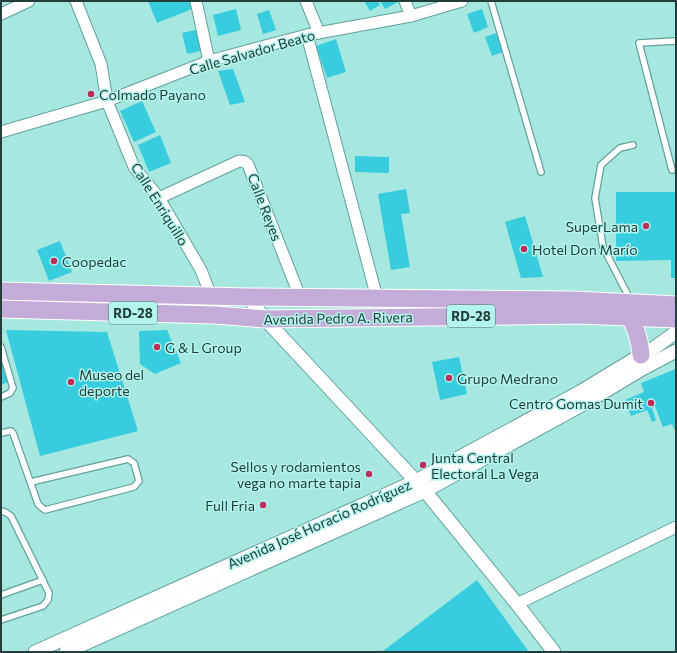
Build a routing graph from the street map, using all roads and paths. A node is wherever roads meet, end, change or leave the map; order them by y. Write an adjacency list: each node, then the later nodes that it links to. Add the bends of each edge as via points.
1 (29, 1): 8 (street)
2 (76, 1): 14 (street, Calle Enriquillo, via 101,64)
3 (196, 1): 13 (street)
4 (306, 1): 10 (street)
5 (405, 1): 9 (street)
6 (462, 1): 9 (street, Calle Salvador Beato)
7 (491, 1): 18 (lane)
8 (1, 14)
9 (411, 16): 10 (street, Calle Salvador Beato)
10 (319, 33): 11 (street, Calle Salvador Beato)
11 (306, 35): 13 (street, Calle Salvador Beato); 24 (street)
12 (676, 41): 17 (lane, via 639,43)
13 (209, 61): 14 (street, Calle Salvador Beato)
14 (107, 101): 15 (street, Calle Salvador Beato); 19 (street, Calle Enriquillo, via 134,167)
15 (1, 132)
16 (633, 146): 27 (lane, via 620,148 601,165 595,198 602,247)
17 (672, 170)
18 (541, 172)
19 (158, 198): 21 (street, Calle Enriquillo, via 201,270); 23 (street, Calle Reyes, via 239,160 244,160)
20 (1, 291): 21 (main road, Avenida Pedro A. Rivera / RD-28)
21 (211, 296): 22 (main road, Avenida Pedro A. Rivera / RD-28); 28 (street, Calle Enriquillo)
22 (248, 297): 23 (main road, Avenida Pedro A. Rivera / RD-28); 29 (street)
23 (300, 297): 24 (main road, Avenida Pedro A. Rivera / RD-28)
24 (377, 298): 27 (main road, Avenida Pedro A. Rivera / RD-28, via 573,300)
25 (676, 305): 27 (main road, Avenida Pedro A. Rivera / RD-28)
26 (1, 309): 28 (main road, Avenida Pedro A. Rivera / RD-28)
27 (631, 310): 29 (main road, Avenida Pedro A. Rivera / RD-28, via 580,315); 30 (main road, Avenida Pedro A. Rivera / RD-28); 34 (main road, via 641,344)
28 (215, 315): 29 (main road, Avenida Pedro A. Rivera / RD-28)
29 (265, 319): 37 (street)
30 (676, 319)
31 (676, 331): 34 (street, Avenida José Horacio Rodríguez)
32 (1, 347): 35 (lane, via 13,388 10,393)
33 (676, 352): 39 (street, Avenida José Horacio Rodríguez)
34 (641, 355): 37 (street, Avenida José Horacio Rodríguez, via 580,392)
35 (1, 397)
36 (1, 433): 38 (lane, via 13,433)
37 (416, 481): 39 (street); 46 (street, Avenida José Horacio Rodríguez)
38 (31, 482): 38 (lane, via 38,504 45,510 134,486 139,481 134,463 128,459)
39 (425, 491): 44 (street); 47 (street, Avenida José Horacio Rodríguez)
40 (1, 511): 42 (lane, via 11,516)
41 (676, 527): 44 (street)
42 (43, 580): 43 (lane); 45 (lane, via 49,593 48,600 43,606)
43 (1, 595)
44 (517, 604): 48 (street)
45 (1, 620)
46 (35, 652)
47 (66, 652)
48 (554, 652)

